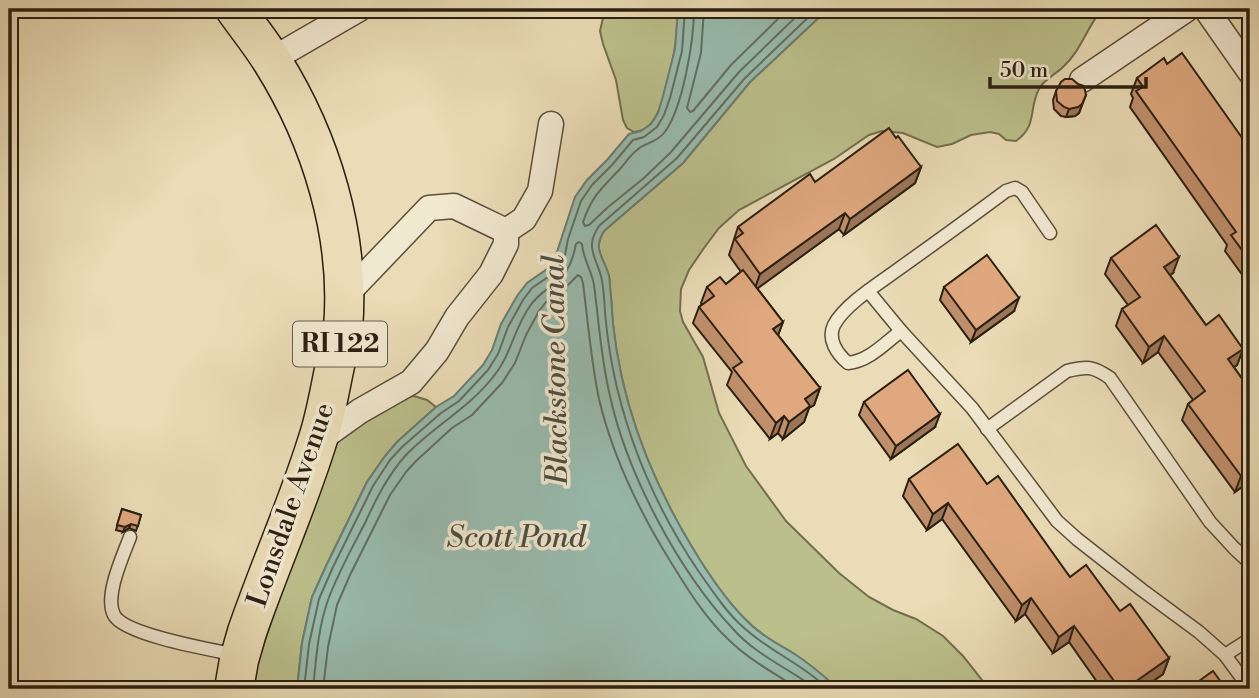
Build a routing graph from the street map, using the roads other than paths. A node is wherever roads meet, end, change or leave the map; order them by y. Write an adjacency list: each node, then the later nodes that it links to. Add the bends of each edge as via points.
1 (235, 9): 5 (main road, Lonsdale Avenue / RI 122)
2 (359, 9): 5 (street)
3 (1187, 9): 7 (street)
4 (1206, 9): 6 (street)
5 (271, 60): 12 (main road, Lonsdale Avenue / RI 122, via 293,99 323,172 337,224)
6 (1250, 72)
7 (1083, 80)
8 (551, 124): 9 (street, via 540,191 524,219)
9 (506, 231): 12 (street, via 454,206 429,208); 15 (street, via 506,244 491,274 411,382)
10 (1050, 233): 11 (lane, via 1015,188)
11 (868, 292): 13 (lane); 13 (lane, via 842,313 833,327 832,340 839,355 848,363 856,362)
12 (344, 297): 15 (main road, Lonsdale Avenue / RI 122, via 342,330)
13 (901, 331): 14 (lane)
14 (987, 429): 17 (lane, via 1067,371 1096,368 1110,378 1210,522); 19 (lane, via 1057,521 1077,540)
15 (318, 441): 20 (main road, Lonsdale Avenue / RI 122, via 257,603)
16 (130, 537): 20 (lane, via 112,591 112,611 118,620)
17 (1250, 563)
18 (1250, 639): 19 (lane)
19 (1225, 655): 21 (lane)
20 (237, 673)
21 (1250, 689)

